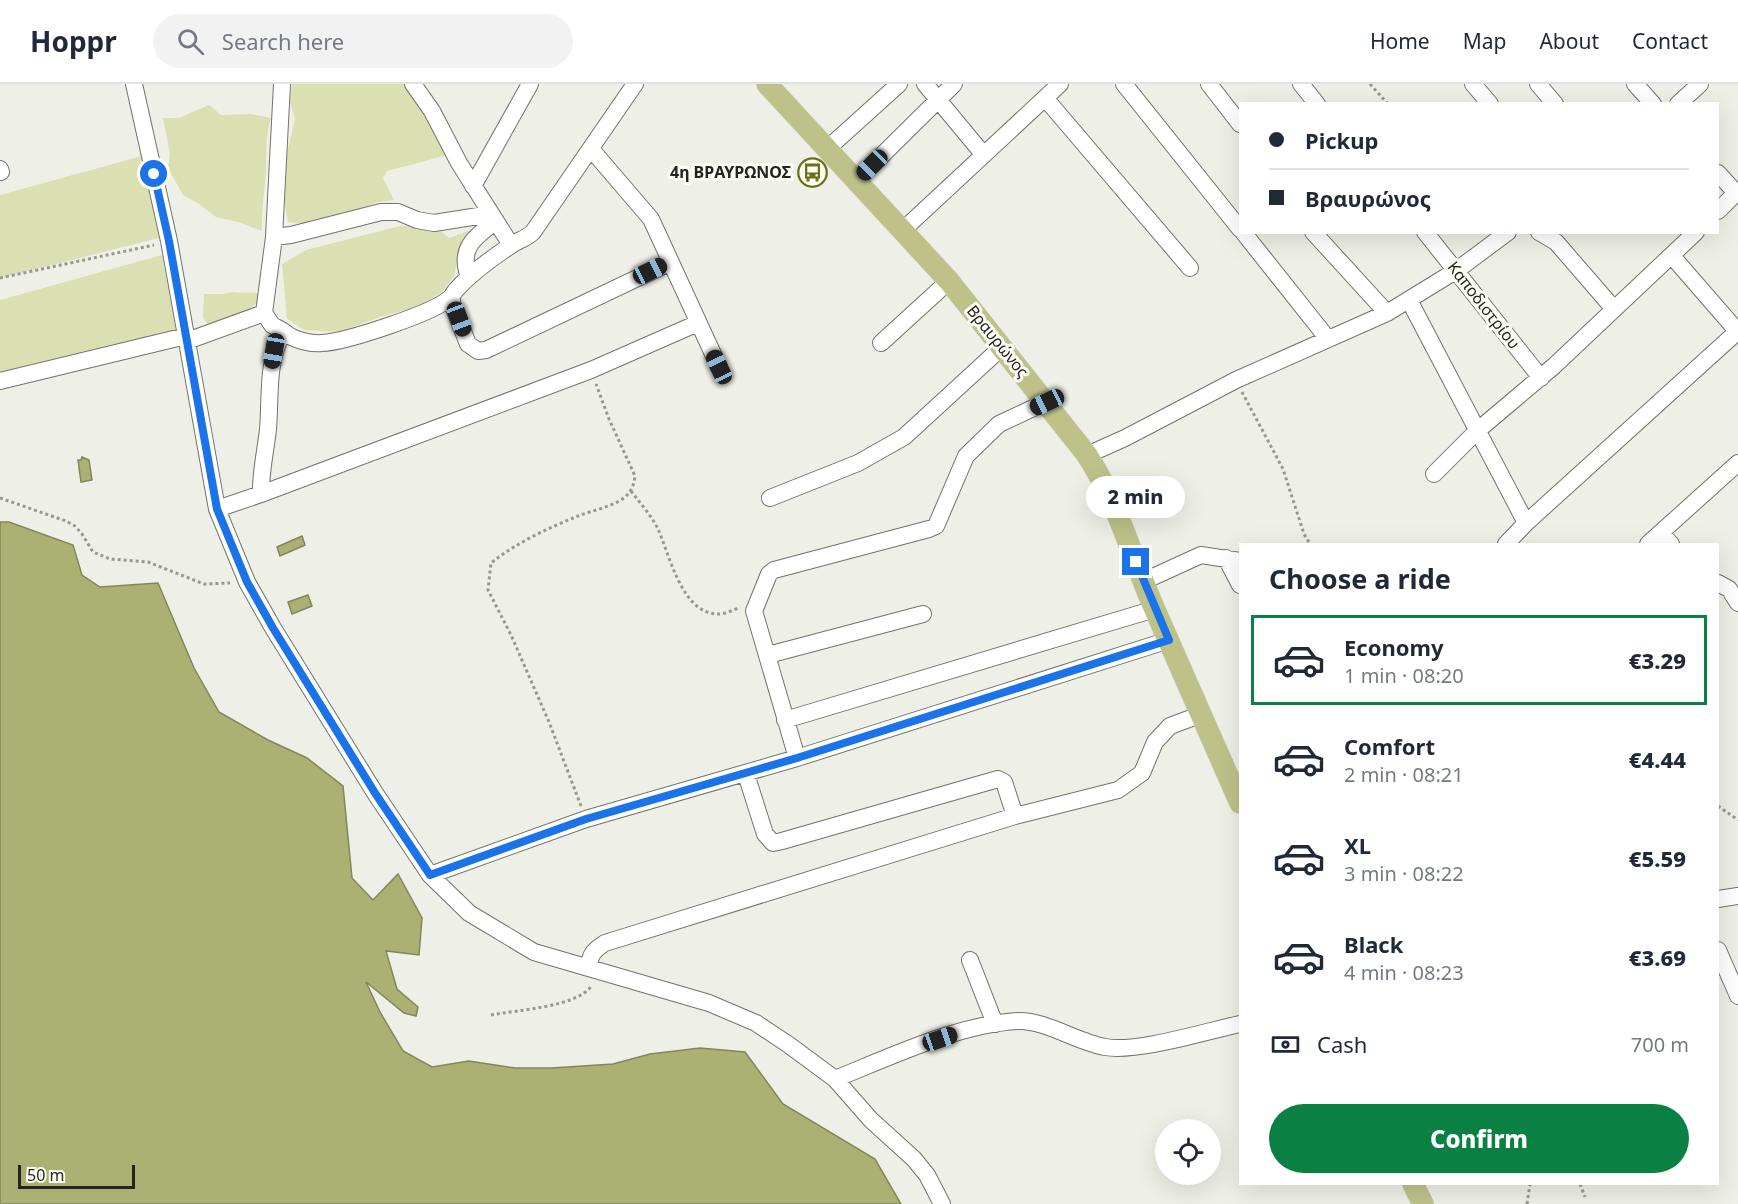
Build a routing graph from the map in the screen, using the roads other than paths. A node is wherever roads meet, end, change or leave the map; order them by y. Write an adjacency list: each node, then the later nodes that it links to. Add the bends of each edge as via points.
1 (134, 84): 59 (street)
2 (282, 84): 43 (street)
3 (413, 84): 31 (street)
4 (530, 84): 31 (street)
5 (635, 84): 26 (street)
6 (767, 84): 27 (main road, Βραυρώνος)
7 (899, 84): 27 (street)
8 (925, 84): 19 (street)
9 (954, 84): 19 (street)
10 (1060, 84): 18 (street)
11 (1124, 84): 35 (street)
12 (1209, 84): 25 (street)
13 (1301, 84): 20 (street)
14 (1473, 84): 21 (street)
15 (1538, 84): 22 (street)
16 (1635, 84): 23 (street)
17 (1700, 84): 24 (street)
18 (1045, 98): 28 (street); 47 (street)
19 (938, 100): 28 (street); 30 (street)
20 (1315, 102)
21 (1488, 102)
22 (1553, 102)
23 (1651, 102)
24 (1680, 102)
25 (1239, 123)
26 (591, 149): 44 (street, via 533,232); 46 (street, via 651,219)
27 (827, 149): 30 (main road, Βραυρώνος)
28 (983, 154): 36 (street)
29 (1719, 174): 32 (street)
30 (855, 182): 36 (main road, Βραυρώνος)
31 (473, 186): 34 (street)
32 (1737, 192): 33 (street)
33 (1719, 210)
34 (494, 218): 43 (street, via 434,223 398,212 381,212); 44 (street); 49 (street, via 469,246 465,257)
35 (1239, 227)
36 (903, 230): 50 (main road, Βραυρώνος)
37 (1244, 234): 60 (street)
38 (1315, 234): 55 (street)
39 (1427, 234): 48 (street, Καποδιστρίου)
40 (1501, 234): 48 (street)
41 (1542, 234): 53 (street, via 1556,242)
42 (1693, 234): 45 (street)
43 (274, 237): 54 (street)
44 (511, 245): 49 (street)
45 (1676, 245): 53 (street); 57 (street)
46 (671, 261): 51 (street, via 486,350 478,351 468,344); 56 (street)
47 (1190, 268)
48 (1457, 270): 52 (street); 64 (street, Καποδιστρίου)
49 (470, 277): 51 (street)
50 (949, 280): 61 (street); 62 (main road, Βραυρώνος)
51 (452, 297): 58 (street, via 424,312 333,342 308,343)
52 (1409, 300): 55 (street); 67 (street)
53 (1614, 309): 64 (street)
54 (264, 313): 58 (street); 59 (street)
55 (1387, 313): 60 (street)
56 (698, 323): 63 (street); 71 (street, via 591,370)
57 (1738, 331): 74 (street)
58 (283, 332): 71 (street, via 269,377)
59 (186, 339): 65 (street); 73 (street)
60 (1328, 339): 68 (street)
61 (881, 343)
62 (1002, 346): 66 (main road, Βραυρώνος); 72 (street, via 904,437 858,463)
63 (719, 367)
64 (1541, 378): 67 (street)
65 (0, 381)
66 (1047, 402): 68 (main road, Βραυρώνος); 83 (street, via 999,424 966,456 936,526 769,574 754,611)
67 (1477, 431): 70 (street); 74 (street)
68 (1087, 455): 78 (main road, Βραυρώνος, via 1104,485)
69 (1738, 463): 75 (street)
70 (1434, 474)
71 (261, 494): 73 (street)
72 (770, 498)
73 (217, 509): 90 (street, via 247,582 375,793)
74 (1526, 523): 76 (street)
75 (1666, 539)
76 (1507, 543)
77 (1233, 559): 78 (street, via 1201,555); 79 (street)
78 (1144, 581): 80 (main road, Βραυρώνος)
79 (1239, 581)
80 (1155, 609): 82 (main road, Βραυρώνος); 85 (street)
81 (923, 614): 83 (street)
82 (1169, 640): 84 (main road, Βραυρώνος); 86 (street)
83 (768, 655): 85 (street)
84 (1202, 714): 88 (main road, Βραυρώνος); 89 (street, via 1170,726 1155,742 1142,773 1118,790)
85 (785, 720): 86 (street)
86 (797, 758): 87 (street)
87 (746, 774): 89 (street, via 765,834 773,843 998,779 1004,782); 90 (street, via 586,819)
88 (1239, 801)
89 (1015, 816): 95 (street, via 605,944 594,950)
90 (430, 875): 95 (street, via 469,913 534,951)
91 (1738, 896): 92 (street)
92 (1719, 899)
93 (1719, 952): 96 (street)
94 (970, 960): 97 (street)
95 (589, 967): 99 (street, via 709,1003 756,1023)
96 (1738, 996)
97 (995, 1024): 98 (street, via 1028,1021 1107,1048 1142,1046); 99 (street, via 957,1033)
98 (1239, 1024)
99 (835, 1079): 101 (street, via 920,1167)
100 (1414, 1185): 102 (main road)
101 (942, 1204)
102 (1423, 1204)

